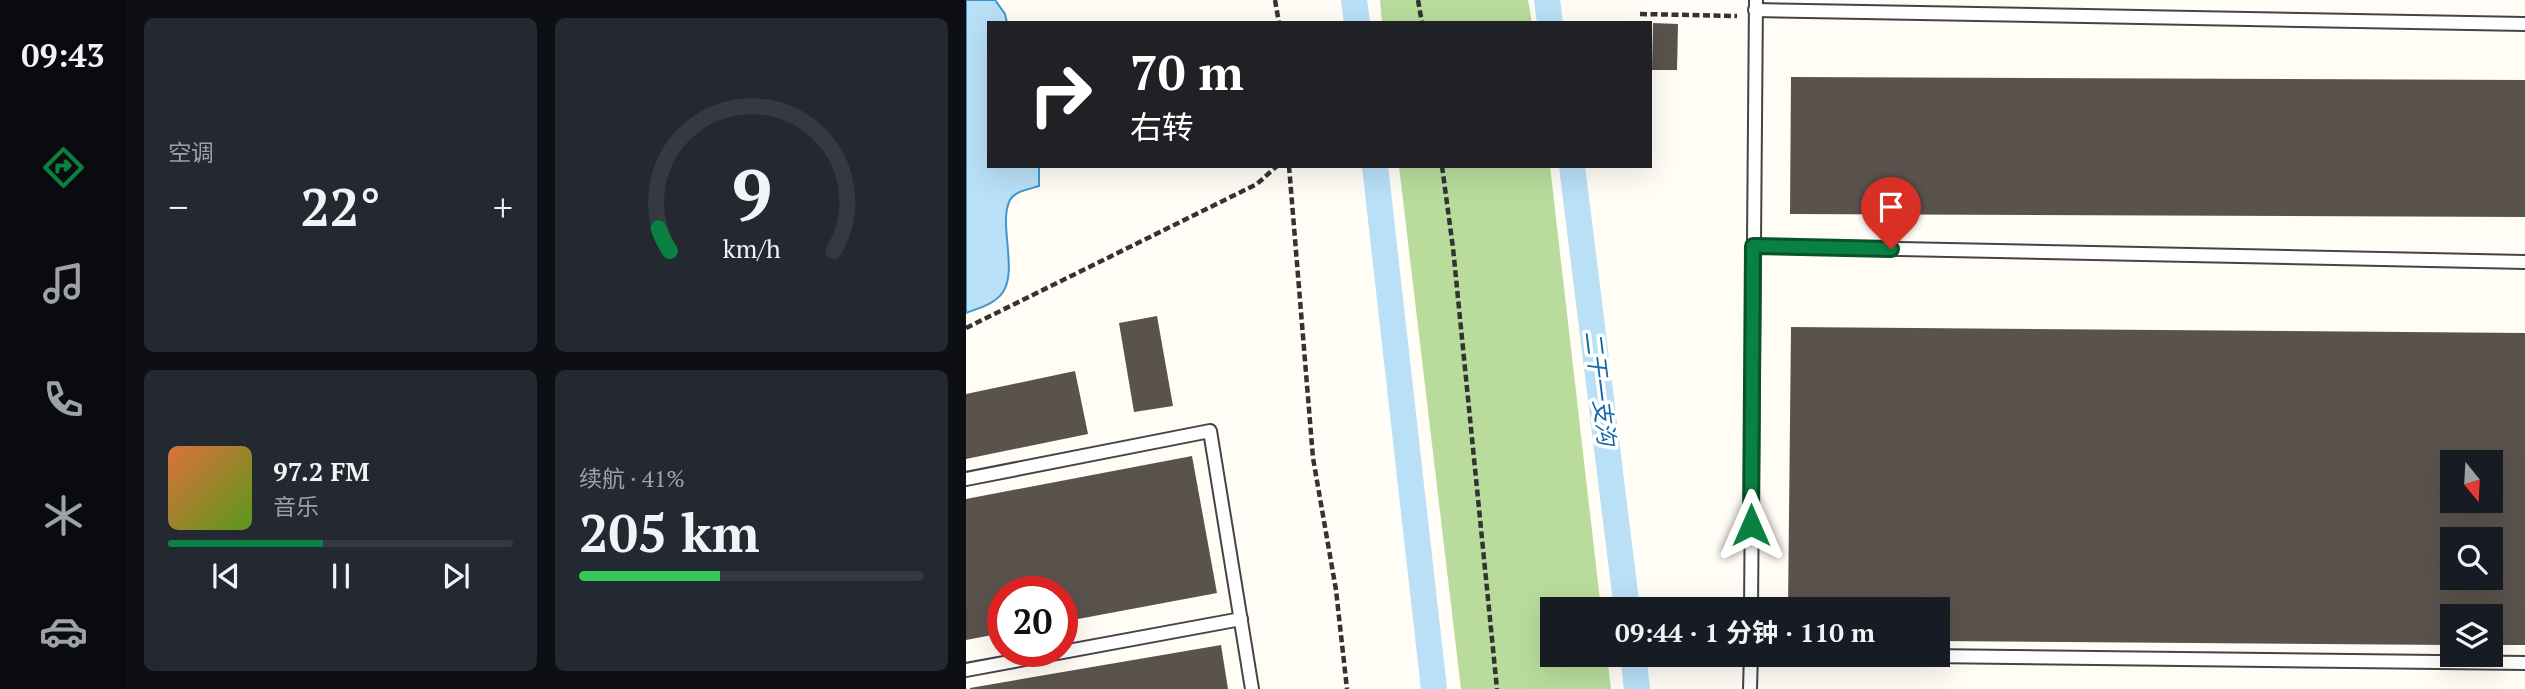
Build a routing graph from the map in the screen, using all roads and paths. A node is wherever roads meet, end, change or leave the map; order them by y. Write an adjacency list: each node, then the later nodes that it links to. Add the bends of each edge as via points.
1 (1275, 0): 5 (path)
2 (1418, 0): 6 (path)
3 (1756, 9): 4 (path); 7 (lane); 11 (lane)
4 (1640, 15)
5 (1279, 21)
6 (1422, 21)
7 (2525, 24)
8 (1276, 168): 13 (path, via 1257,184)
9 (1289, 168): 22 (path, via 1313,458 1336,590)
10 (1442, 168): 23 (path)
11 (1753, 246): 12 (lane); 15 (lane)
12 (2525, 262)
13 (966, 328)
14 (966, 479): 16 (lane, via 1210,431)
15 (1751, 597)
16 (1241, 619): 20 (lane); 21 (lane)
17 (1950, 656): 18 (lane)
18 (2525, 663)
19 (1751, 667): 24 (lane)
20 (966, 670)
21 (1252, 689)
22 (1347, 689)
23 (1497, 689)
24 (1750, 689)

